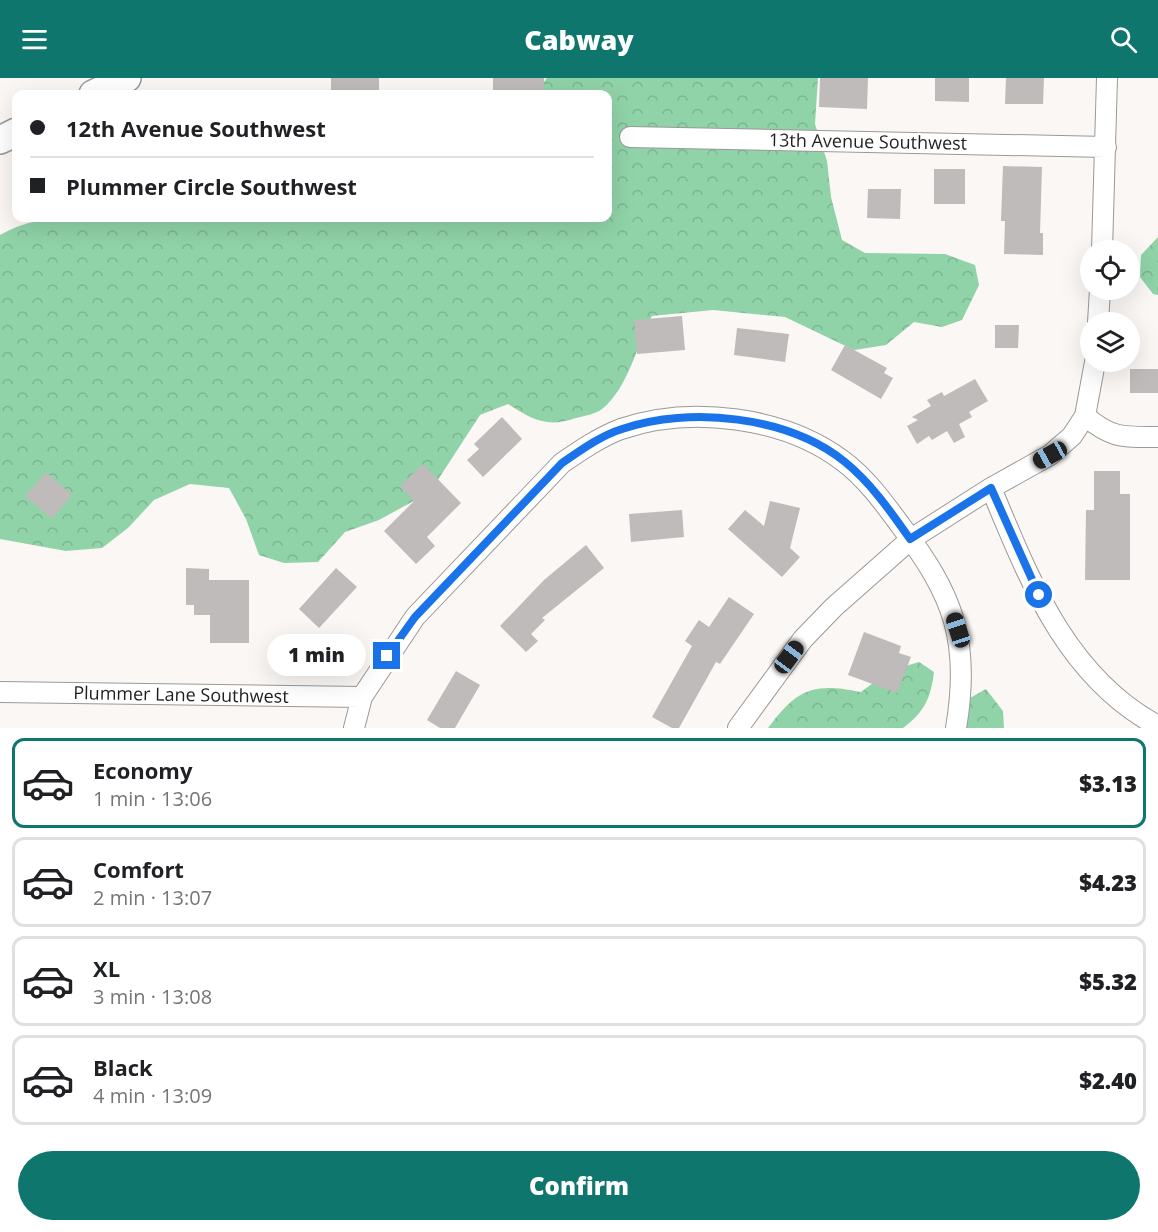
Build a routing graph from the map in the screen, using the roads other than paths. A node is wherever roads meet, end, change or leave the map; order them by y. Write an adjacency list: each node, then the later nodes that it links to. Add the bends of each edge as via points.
1 (127, 78): 3 (street)
2 (1107, 78): 5 (street)
3 (102, 90)
4 (630, 137): 5 (street, 13th Avenue Southwest)
5 (1106, 147): 6 (street)
6 (1102, 240)
7 (1093, 372): 8 (street)
8 (1085, 416): 9 (street, via 1103,431); 10 (street, via 1072,436 1050,455)
9 (1158, 437)
10 (991, 488): 11 (street); 14 (street, via 1022,561 1069,647 1113,697)
11 (910, 539): 13 (street, via 862,478 817,443 732,420 689,419 634,425 587,445 562,463 415,617); 16 (street, via 803,639); 17 (street, via 948,600 958,630 960,687)
12 (0, 692): 13 (street, Plummer Lane Southwest)
13 (363, 697): 15 (street)
14 (1158, 726)
15 (354, 728)
16 (738, 728)
17 (956, 728)

